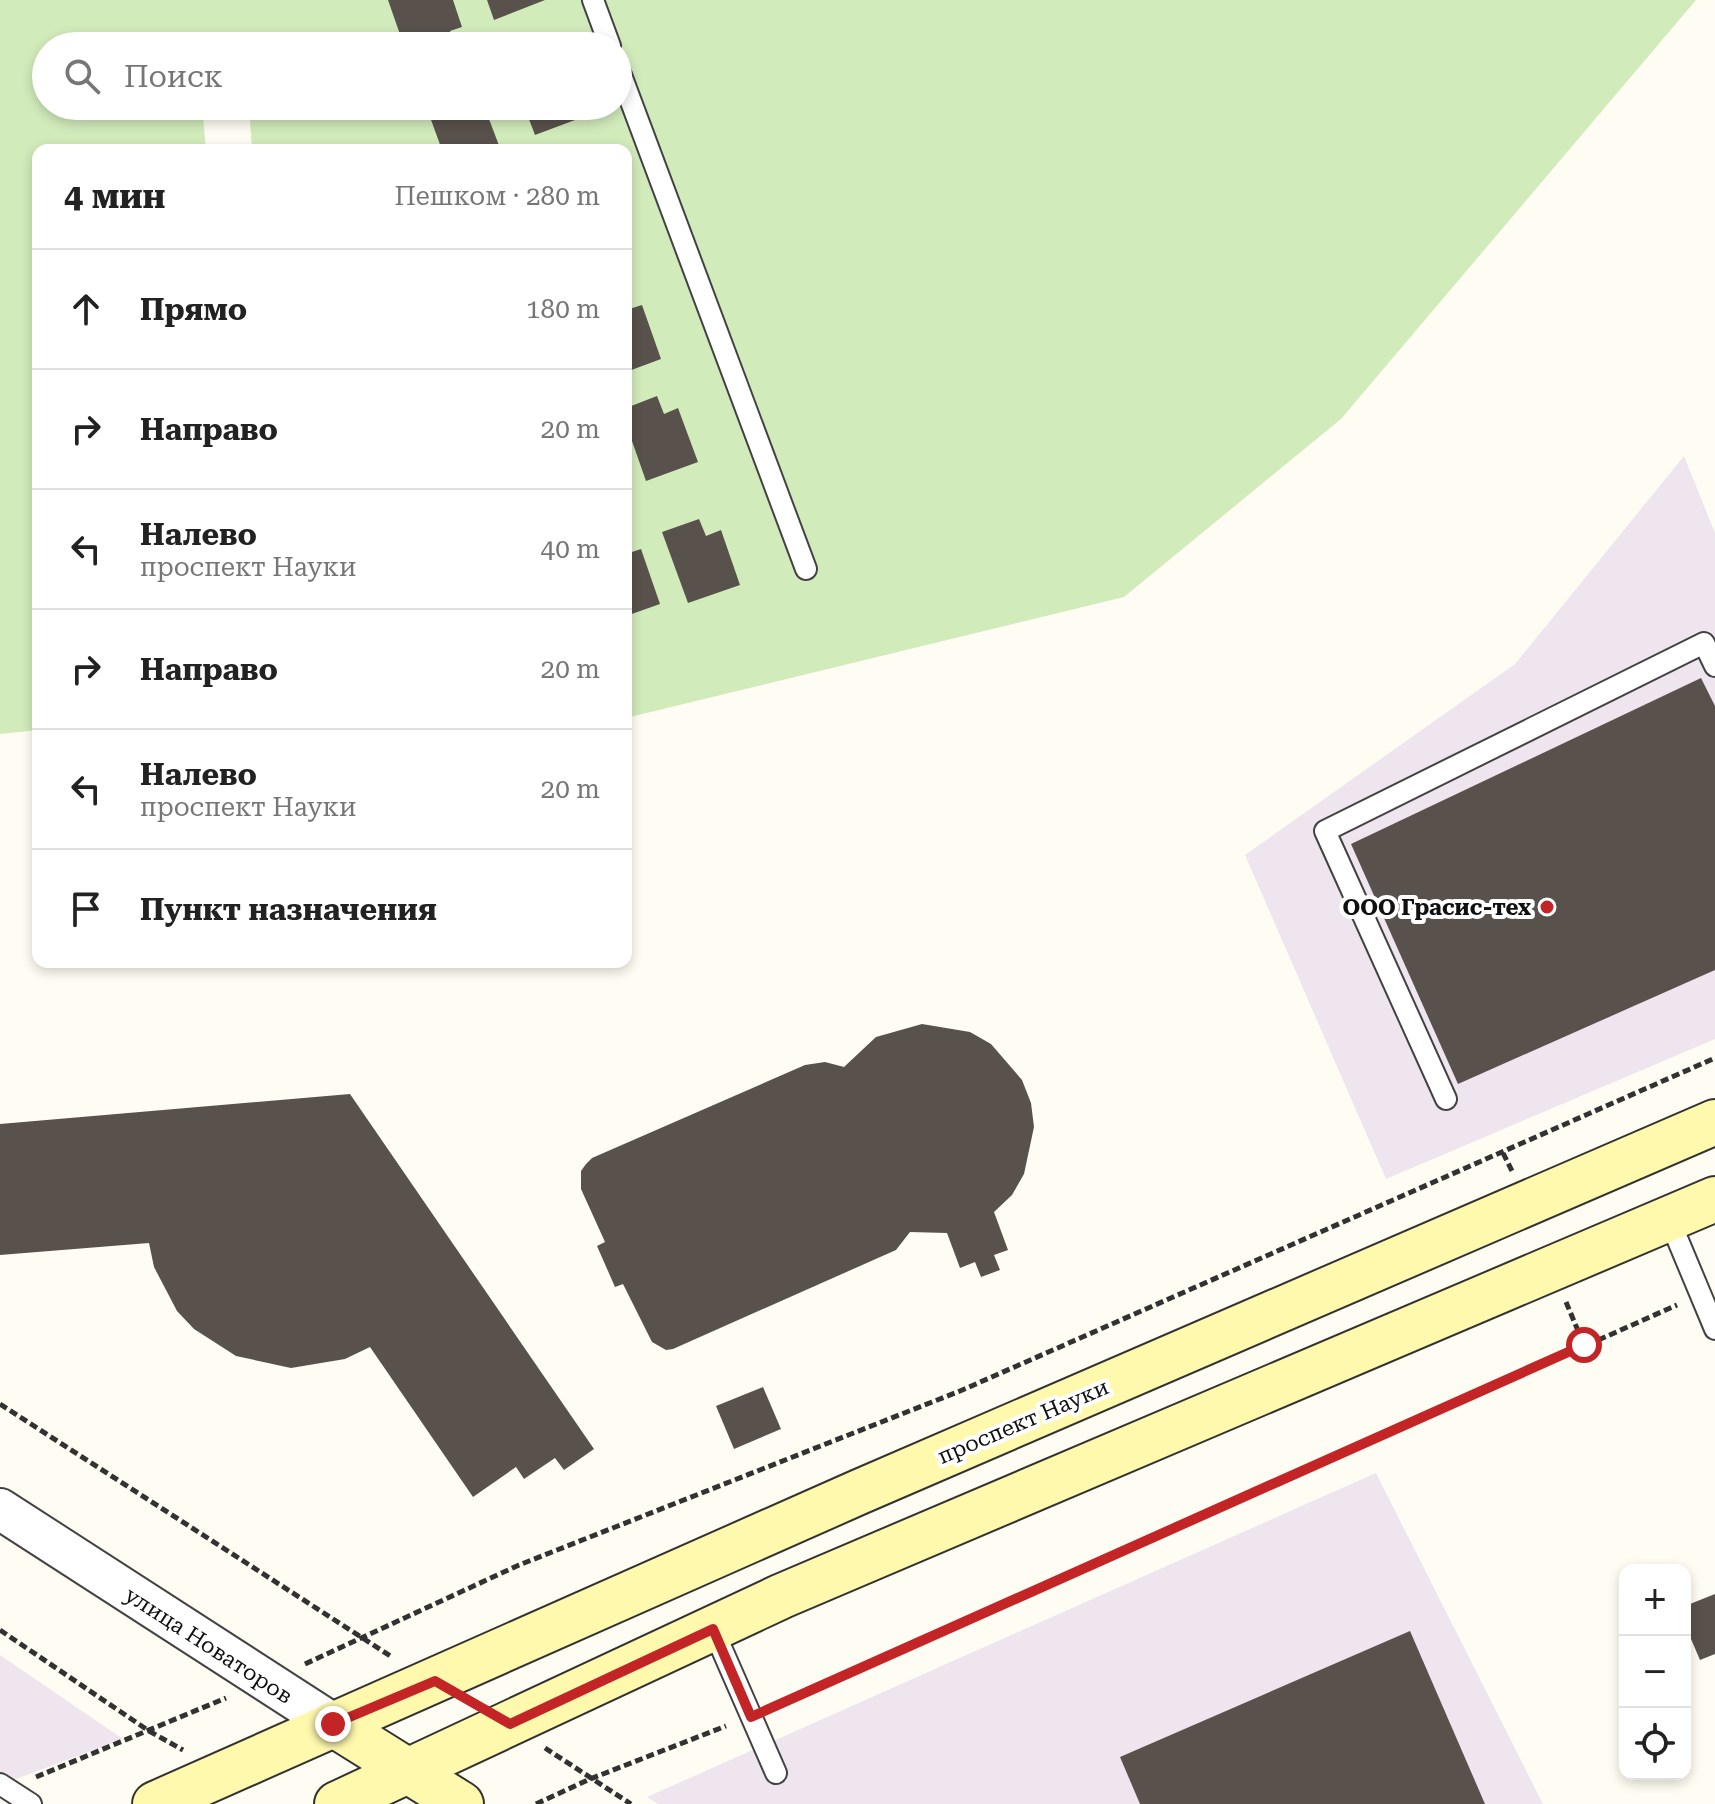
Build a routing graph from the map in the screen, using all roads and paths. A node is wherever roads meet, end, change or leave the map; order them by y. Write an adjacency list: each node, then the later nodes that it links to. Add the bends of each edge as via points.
1 (593, 0): 2 (lane)
2 (605, 32)
3 (632, 104): 4 (lane)
4 (806, 569)
5 (1715, 666): 7 (lane, via 1704,643 1325,831)
6 (1715, 1058): 17 (path, via 960,1391 519,1565)
7 (1446, 1099)
8 (1715, 1122): 19 (street, проспект Науки)
9 (1715, 1199): 10 (street)
10 (1669, 1219): 11 (lane); 15 (street)
11 (1700, 1295): 12 (lane); 20 (path)
12 (1715, 1329)
13 (0, 1404): 17 (path)
14 (0, 1509): 18 (street, улица Новаторов)
15 (713, 1629): 20 (lane); 22 (street)
16 (0, 1630): 23 (path)
17 (362, 1639): 18 (path); 19 (path)
18 (264, 1681): 21 (street, улица Новаторов); 23 (path)
19 (435, 1681): 21 (street, проспект Науки)
20 (751, 1717): 25 (lane); 27 (path)
21 (333, 1724): 24 (street, улица Новаторов); 26 (street, проспект Науки)
22 (510, 1724): 24 (street); 27 (path)
23 (149, 1731): 26 (path); 28 (path)
24 (410, 1772): 31 (street); 32 (street, улица Новаторов)
25 (776, 1773)
26 (227, 1774): 30 (street, проспект Науки)
27 (590, 1779): 33 (path); 34 (path)
28 (4, 1786): 29 (lane)
29 (31, 1804)
30 (155, 1804)
31 (337, 1804)
32 (461, 1804)
33 (536, 1804)
34 (631, 1804)

